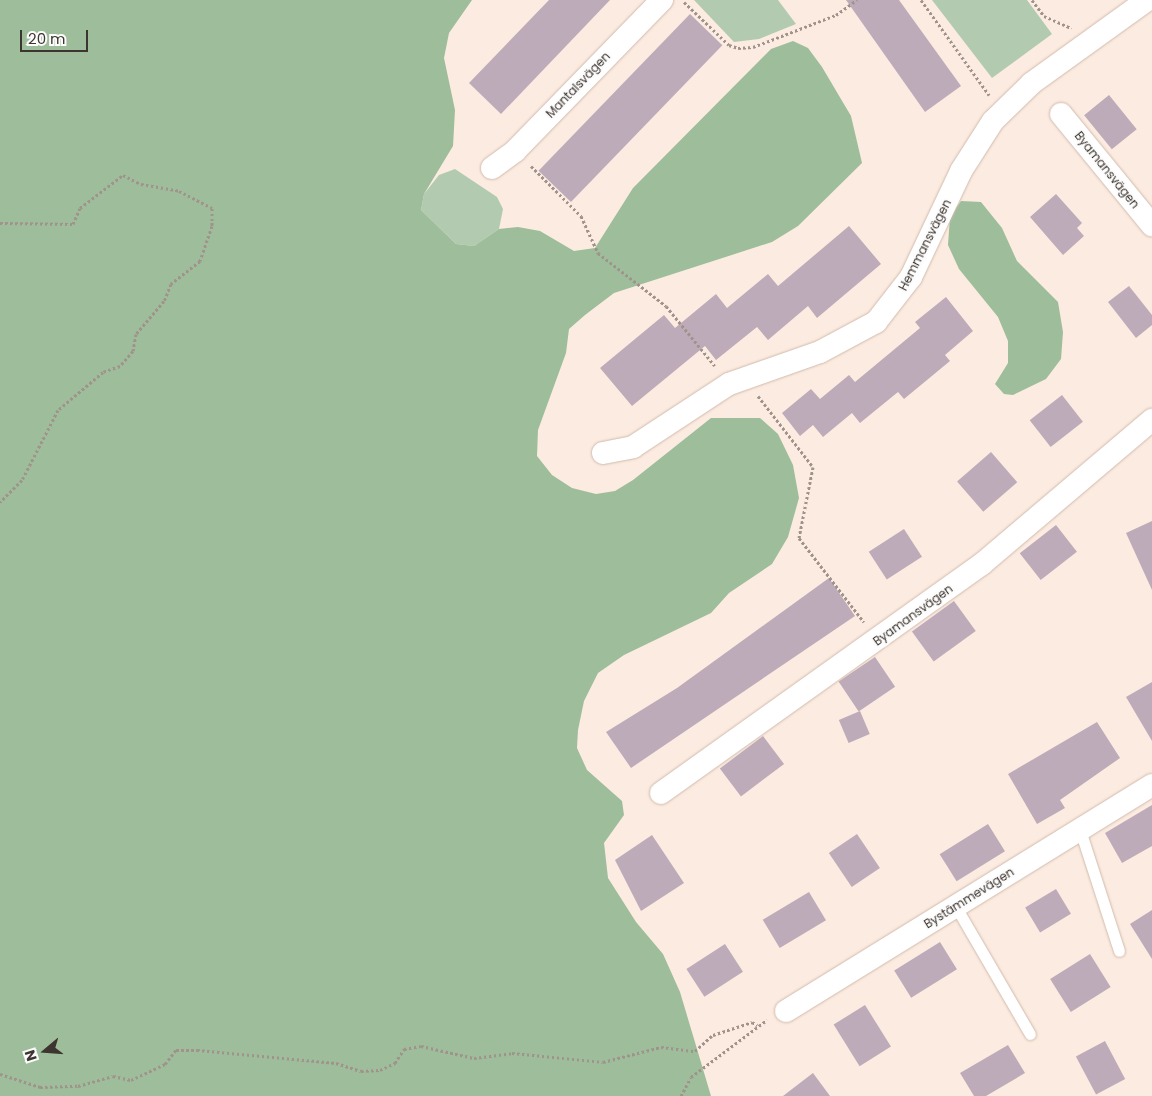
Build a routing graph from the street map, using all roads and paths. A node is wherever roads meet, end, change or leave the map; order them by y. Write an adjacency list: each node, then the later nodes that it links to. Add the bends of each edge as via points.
1 (662, 0): 10 (street, Mantalsvägen)
2 (681, 0): 3 (path, via 729,45 738,48 753,47 836,15)
3 (857, 0)
4 (921, 0): 8 (path)
5 (1032, 0): 7 (path, via 1044,16)
6 (1147, 0): 7 (street, Hemmansvägen)
7 (1094, 38): 8 (street, Hemmansvägen)
8 (1001, 112): 14 (street, Hemmansvägen, via 960,171 911,277 876,322 820,352)
9 (1061, 114): 13 (street, Byamansvägen)
10 (515, 151): 11 (street, Mantalsvägen); 14 (path, via 581,216 598,253 666,306)
11 (492, 168)
12 (0, 223): 17 (path, via 73,224 80,208 123,175 180,192 212,208 212,226 200,261 170,284 164,301 136,334 133,351 120,366 103,372 58,410 22,480)
13 (1152, 225)
14 (736, 381): 16 (street, Hemmansvägen, via 633,447); 18 (path, via 811,461 813,474 800,538)
15 (1152, 420): 18 (street, Byamansvägen, via 982,564)
16 (603, 453)
17 (0, 502)
18 (878, 640): 20 (street, Byamansvägen)
19 (1152, 785): 21 (street, Bystämmevägen)
20 (661, 793)
21 (1080, 830): 22 (street, Bystämmevägen); 23 (lane)
22 (956, 906): 24 (street, Bystämmevägen); 26 (lane)
23 (1119, 951)
24 (786, 1011): 25 (path)
25 (757, 1025): 27 (path, via 752,1022 713,1035 695,1051 661,1047 603,1062 512,1053 474,1058 421,1046 404,1048 395,1064 380,1070 361,1071 336,1063 176,1050 165,1064 131,1080 113,1076 78,1086 40,1087); 28 (path, via 692,1077)
26 (1030, 1034)
27 (0, 1074)
28 (681, 1096)

